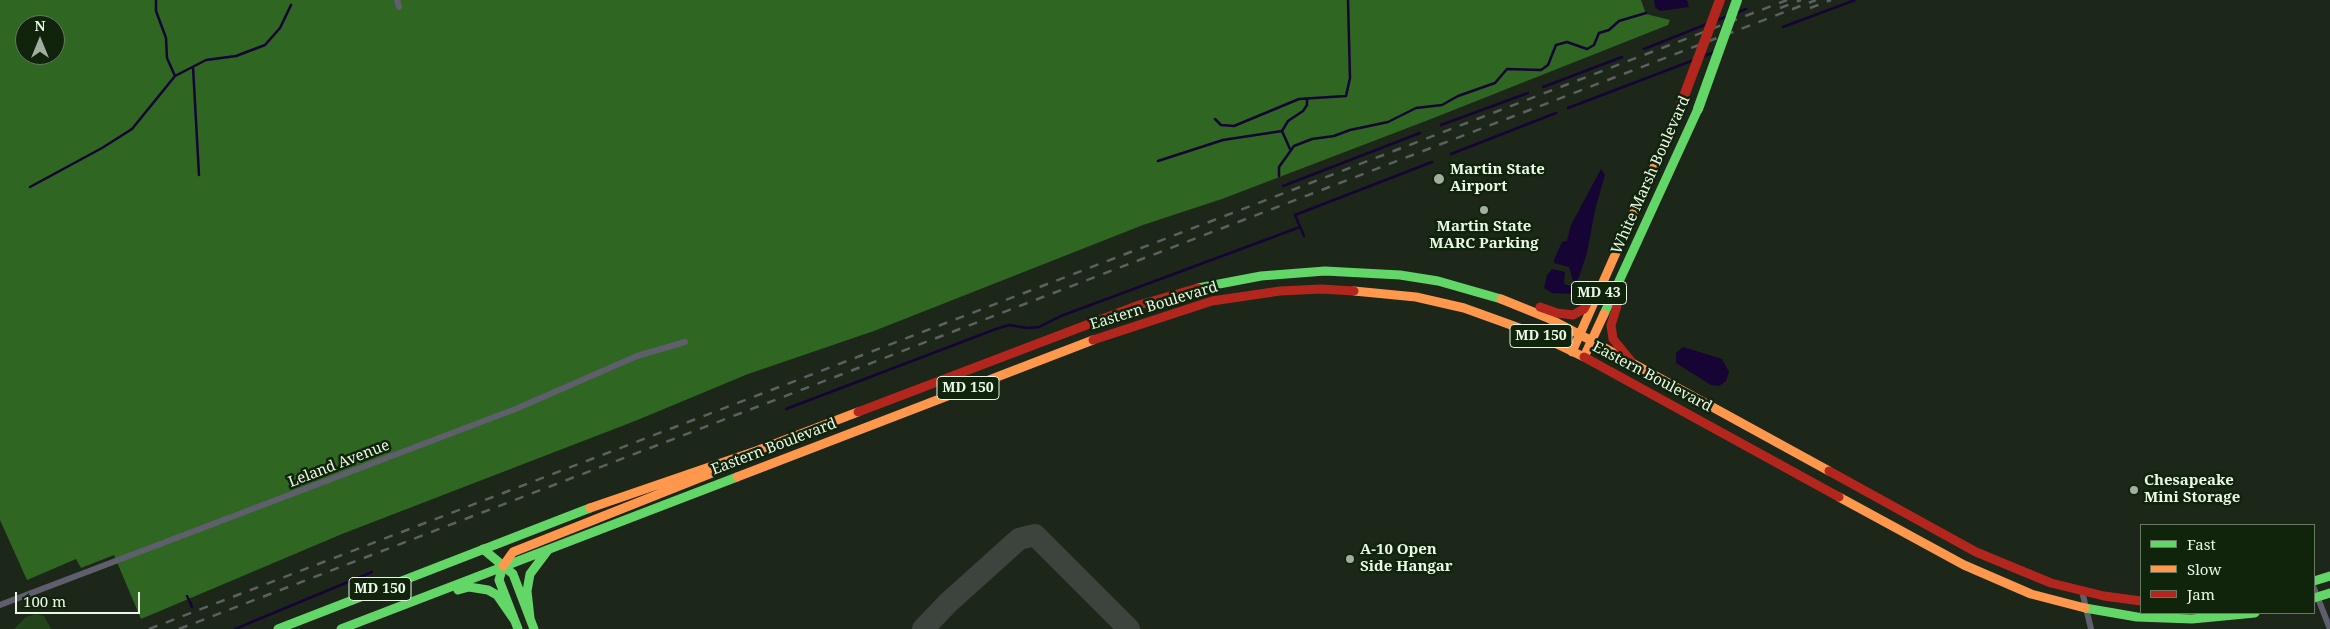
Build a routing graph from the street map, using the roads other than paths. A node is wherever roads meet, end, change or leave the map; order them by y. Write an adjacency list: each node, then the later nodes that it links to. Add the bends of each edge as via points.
1 (397, 0): 4 (street)
2 (1720, 0): 5 (main road, White Marsh Boulevard / MD 43, bridge, via 1677,115)
3 (1737, 0): 6 (main road, White Marsh Boulevard / MD 43, bridge, via 1698,109)
4 (399, 8)
5 (1626, 234): 7 (main road, via 1615,242 1581,311 1567,315 1534,304); 8 (main road, White Marsh Boulevard / MD 43)
6 (1626, 269): 9 (main road, White Marsh Boulevard / MD 43); 13 (main road, via 1626,284 1611,325 1613,338)
7 (1520, 306): 8 (main road, Eastern Boulevard / MD 150); 14 (main road, Eastern Boulevard / MD 150, via 1438,281 1382,273 1325,271 1232,280 1139,306)
8 (1580, 334): 9 (main road, Eastern Boulevard / MD 150); 11 (main road, White Marsh Boulevard / MD 43)
9 (1592, 341): 12 (main road, White Marsh Boulevard / MD 43); 13 (main road, Eastern Boulevard / MD 150)
10 (685, 342): 25 (street, Leland Avenue, via 637,356 500,415)
11 (1572, 352): 12 (main road, Eastern Boulevard / MD 150); 16 (main road, Eastern Boulevard / MD 150, via 1496,319 1416,297 1332,289 1234,296 1188,307 1106,335)
12 (1584, 358): 26 (main road, Eastern Boulevard / MD 150, via 1981,573 2031,594)
13 (1631, 361): 20 (main road, Eastern Boulevard / MD 150, via 1976,552 2045,581)
14 (756, 451): 15 (main road, Eastern Boulevard / MD 150, via 622,496); 17 (main road, via 731,465 513,552)
15 (483, 549): 17 (main road); 30 (main road, Eastern Boulevard / MD 150)
16 (549, 549): 17 (main road, Eastern Boulevard / MD 150); 28 (main road, via 530,574 527,591)
17 (503, 566): 24 (main road, Eastern Boulevard / MD 150); 28 (main road, via 513,574); 29 (main road, via 500,580)
18 (2330, 576): 19 (main road)
19 (2315, 581)
20 (2082, 591): 23 (main road, Eastern Boulevard / MD 150); 26 (street)
21 (2330, 593): 22 (main road)
22 (2315, 595): 34 (street)
23 (2140, 601)
24 (411, 602): 29 (main road, via 469,587 481,587 497,595); 31 (main road, Eastern Boulevard / MD 150)
25 (0, 605)
26 (2085, 608): 27 (main road, Eastern Boulevard / MD 150, via 2173,619); 33 (street)
27 (2247, 614)
28 (530, 618): 32 (main road)
29 (517, 625)
30 (278, 629)
31 (341, 629)
32 (534, 629)
33 (2092, 629)
34 (2330, 629)

